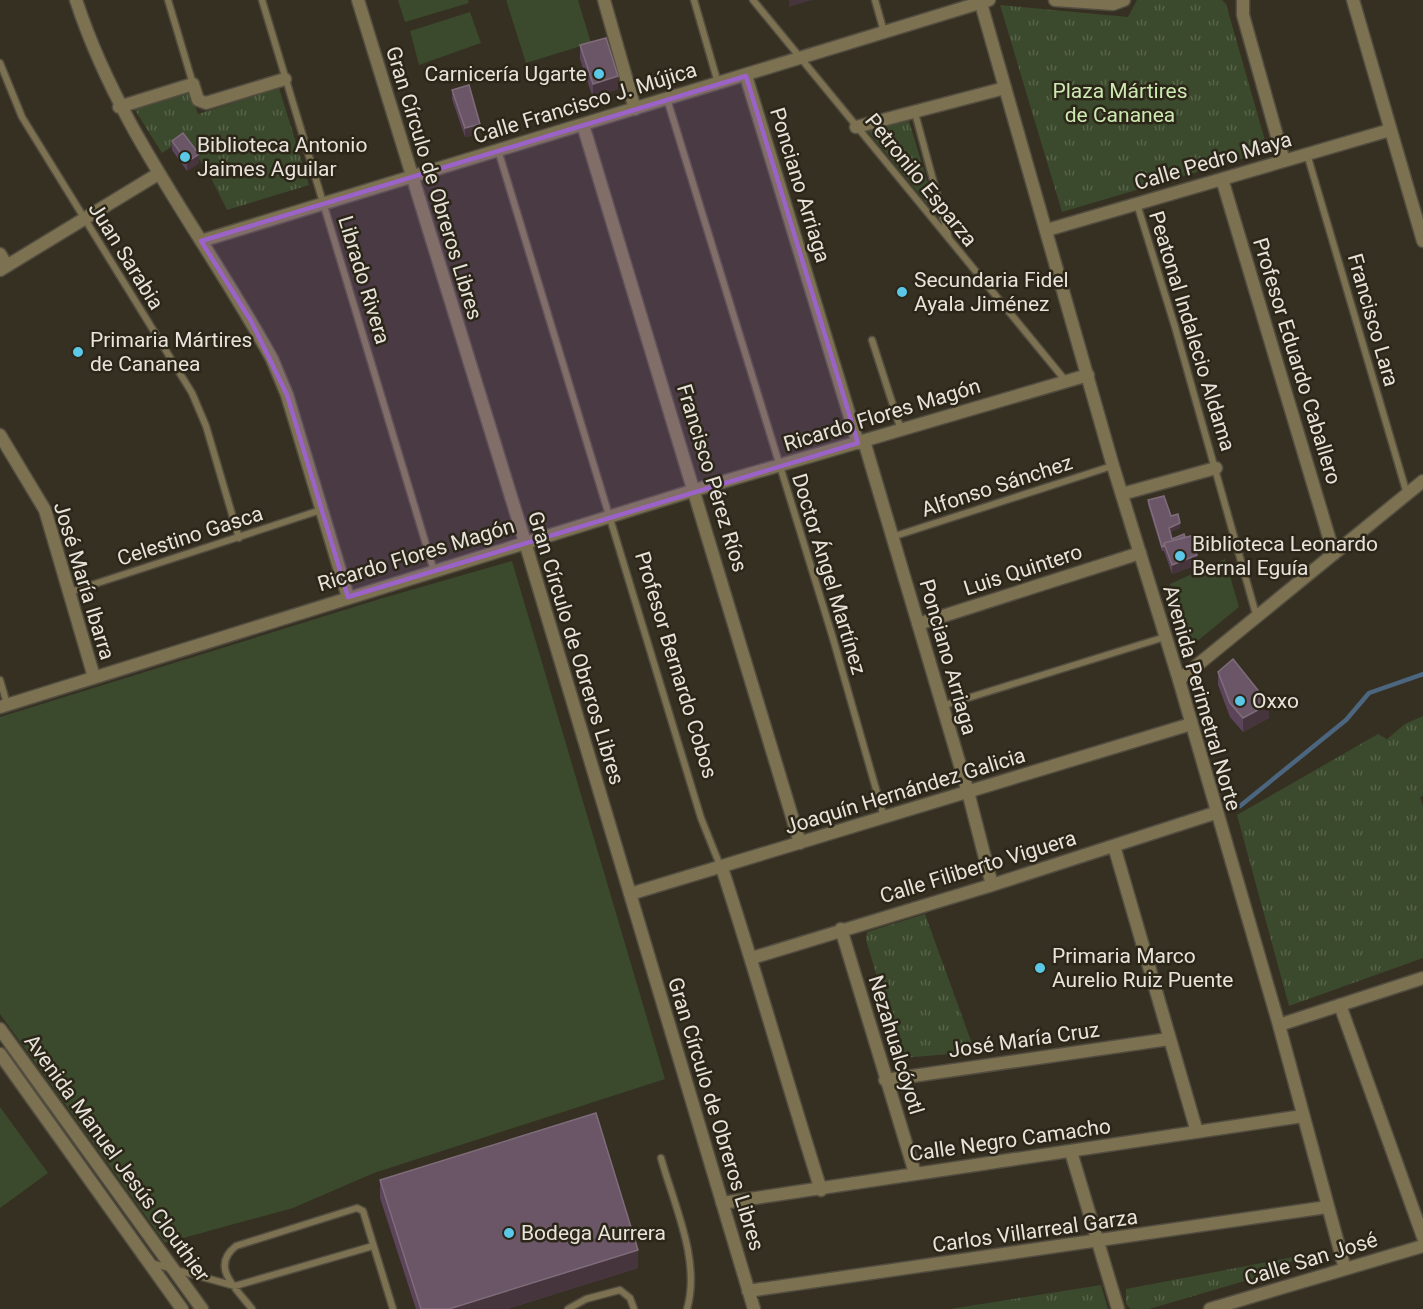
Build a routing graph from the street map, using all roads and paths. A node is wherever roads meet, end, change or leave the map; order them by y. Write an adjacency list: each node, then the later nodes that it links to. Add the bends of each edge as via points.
1 (75, 0): 24 (street, via 87,38)
2 (168, 0): 20 (lane)
3 (262, 0): 19 (lane, Librado Rivera)
4 (358, 0): 34 (street, Gran Círculo de Obreros Libres)
5 (604, 0): 25 (street)
6 (694, 0): 21 (lane)
7 (753, 0): 16 (lane, Petronilo Esparza)
8 (875, 0): 15 (lane)
9 (1055, 0): 14 (street)
10 (1124, 0): 14 (street, via 1113,4)
11 (1243, 0): 32 (street, via 1243,15)
12 (1353, 0): 29 (street)
13 (983, 1): 15 (street, Calle Francisco J. Mújica); 22 (street, Avenida Perimetral Norte)
14 (1079, 1)
15 (884, 32): 16 (street, Calle Francisco J. Mújica)
16 (801, 58): 18 (street, Calle Francisco J. Mújica); 28 (lane, Petronilo Esparza)
17 (0, 63): 38 (lane, Juan Sarabia, via 22,117)
18 (746, 76): 21 (street, Calle Francisco J. Mújica); 50 (street, Ponciano Arriaga)
19 (285, 79): 20 (street, via 206,104 198,100); 36 (lane, Librado Rivera)
20 (193, 84): 24 (street)
21 (718, 84): 23 (street, Calle Francisco J. Mújica)
22 (1005, 88): 26 (street); 39 (street, Avenida Perimetral Norte)
23 (667, 99): 25 (street, Calle Francisco J. Mújica); 51 (lane, Doctor Ángel Martínez)
24 (119, 107): 33 (street)
25 (635, 109): 27 (street, Calle Francisco J. Mújica)
26 (915, 112): 28 (street); 41 (lane)
27 (583, 125): 30 (street, Calle Francisco J. Mújica); 55 (street, Francisco Pérez Ríos)
28 (856, 128): 41 (lane, Petronilo Esparza)
29 (1390, 130): 31 (street, Calle Pedro Maya); 42 (street)
30 (498, 150): 34 (street, Calle Francisco J. Mújica); 59 (lane, Profesor Bernardo Cobos)
31 (1307, 154): 32 (street, Calle Pedro Maya); 57 (lane, Francisco Lara)
32 (1284, 161): 35 (street, Calle Pedro Maya)
33 (158, 174): 38 (street); 40 (street)
34 (410, 177): 36 (street, Calle Francisco J. Mújica); 62 (street, Gran Círculo de Obreros Libres)
35 (1222, 179): 37 (street, Calle Pedro Maya); 64 (street, Profesor Eduardo Caballero)
36 (324, 203): 40 (street, Calle Francisco J. Mújica); 65 (lane, Librado Rivera)
37 (1137, 204): 39 (street, Calle Pedro Maya); 53 (lane, Peatonal Indalecio Aldama)
38 (84, 219): 44 (street); 61 (lane, Juan Sarabia, via 200,409)
39 (1047, 230): 46 (street, Avenida Perimetral Norte)
40 (201, 241): 58 (street, via 272,359 287,395)
41 (949, 242): 47 (lane, Petronilo Esparza)
42 (1423, 242)
43 (0, 254): 44 (street)
44 (4, 268)
45 (872, 340): 48 (lane)
46 (1088, 375): 47 (street, Ricardo Flores Magón); 52 (street, Avenida Perimetral Norte)
47 (1065, 380): 48 (street, Ricardo Flores Magón)
48 (901, 430): 50 (street, Ricardo Flores Magón)
49 (0, 435): 66 (street, José María Ibarra, via 45,510)
50 (861, 442): 51 (street, Ricardo Flores Magón); 60 (street, Ponciano Arriaga)
51 (778, 466): 55 (street, Ricardo Flores Magón); 79 (lane, Doctor Ángel Martínez)
52 (1113, 466): 56 (street, Avenida Perimetral Norte); 60 (lane, Alfonso Sánchez)
53 (1215, 468): 56 (street); 68 (lane, Peatonal Indalecio Aldama)
54 (1423, 481): 57 (street)
55 (695, 490): 59 (street, Ricardo Flores Magón); 80 (street, Francisco Pérez Ríos)
56 (1122, 494): 63 (street, Avenida Perimetral Norte)
57 (1407, 494): 64 (street)
58 (321, 510): 61 (lane, Celestino Gasca); 67 (street)
59 (610, 516): 62 (street, Ricardo Flores Magón); 82 (lane, Profesor Bernardo Cobos, via 701,818)
60 (892, 537): 69 (street, Ponciano Arriaga)
61 (239, 538): 66 (lane, Celestino Gasca)
62 (525, 542): 65 (street, Ricardo Flores Magón); 84 (street, Gran Círculo de Obreros Libres)
63 (1140, 553): 69 (street, Luis Quintero); 70 (street, Avenida Perimetral Norte)
64 (1335, 554): 68 (street)
65 (434, 571): 67 (street, Ricardo Flores Magón)
66 (70, 592): 71 (street, José María Ibarra)
67 (348, 597): 71 (street, Ricardo Flores Magón)
68 (1257, 618): 73 (street)
69 (918, 624): 75 (street, Ponciano Arriaga)
70 (1165, 637): 73 (street, Avenida Perimetral Norte); 75 (lane)
71 (94, 677): 74 (street, Ricardo Flores Magón)
72 (0, 680): 74 (lane)
73 (1179, 680): 76 (street, Avenida Perimetral Norte)
74 (4, 706)
75 (941, 706): 77 (street, Ponciano Arriaga)
76 (1191, 724): 77 (street, Joaquín Hernández Galicia); 78 (street, Avenida Perimetral Norte)
77 (968, 792): 79 (street, Joaquín Hernández Galicia); 83 (street, Ponciano Arriaga)
78 (1215, 813): 81 (street, Calle Filiberto Viguera); 89 (street, Avenida Perimetral Norte)
79 (884, 817): 80 (street, Joaquín Hernández Galicia)
80 (800, 843): 82 (street, Joaquín Hernández Galicia)
81 (1114, 846): 83 (street, Calle Filiberto Viguera); 91 (street)
82 (722, 868): 84 (street, Joaquín Hernández Galicia); 86 (street, Profesor Bernardo Cobos)
83 (992, 885): 85 (street, Calle Filiberto Viguera)
84 (630, 894): 100 (street, Gran Círculo de Obreros Libres)
85 (841, 929): 86 (street, Calle Filiberto Viguera); 93 (street, Nezahualcóyotl)
86 (752, 958): 99 (street, Profesor Bernardo Cobos)
87 (1423, 978): 88 (street)
88 (1340, 1005): 89 (street); 102 (street)
89 (1279, 1025): 94 (street, Avenida Perimetral Norte)
90 (0, 1029): 108 (street, Avenida Manuel Jesús Clouthier)
91 (1169, 1039): 93 (street, José María Cruz); 95 (street)
92 (0, 1054): 106 (street, Avenida Manuel Jesús Clouthier)
93 (885, 1080): 98 (street, Nezahualcóyotl)
94 (1303, 1116): 95 (street, Calle Negro Camacho); 101 (street, Avenida Perimetral Norte)
95 (1197, 1132): 96 (street, Calle Negro Camacho)
96 (1071, 1152): 98 (street, Calle Negro Camacho); 103 (street)
97 (661, 1158): 117 (lane, via 692,1276)
98 (915, 1173): 99 (street, Calle Negro Camacho)
99 (822, 1190): 100 (street, Calle Negro Camacho)
100 (722, 1203): 110 (street, Gran Círculo de Obreros Libres)
101 (1327, 1207): 103 (street, Carlos Villarreal Garza); 107 (street, Avenida Perimetral Norte)
102 (1423, 1237)
103 (1097, 1242): 110 (street, Carlos Villarreal Garza); 119 (street)
104 (373, 1246): 109 (lane); 109 (lane, via 363,1211 357,1208 236,1246 223,1265); 114 (lane)
105 (1423, 1246): 107 (street, Calle San José)
106 (150, 1263): 108 (lane); 112 (street, Avenida Manuel Jesús Clouthier)
107 (1345, 1269): 120 (street, Calle San José)
108 (174, 1271): 109 (lane); 111 (street, Avenida Manuel Jesús Clouthier)
109 (235, 1286): 113 (lane)
110 (748, 1291): 118 (street, Gran Círculo de Obreros Libres)
111 (199, 1305): 112 (street)
112 (182, 1309)
113 (252, 1309)
114 (393, 1309)
115 (568, 1309): 116 (lane, via 614,1290 627,1294)
116 (634, 1309)
117 (687, 1309)
118 (754, 1309)
119 (1118, 1309)
120 (1210, 1309)

